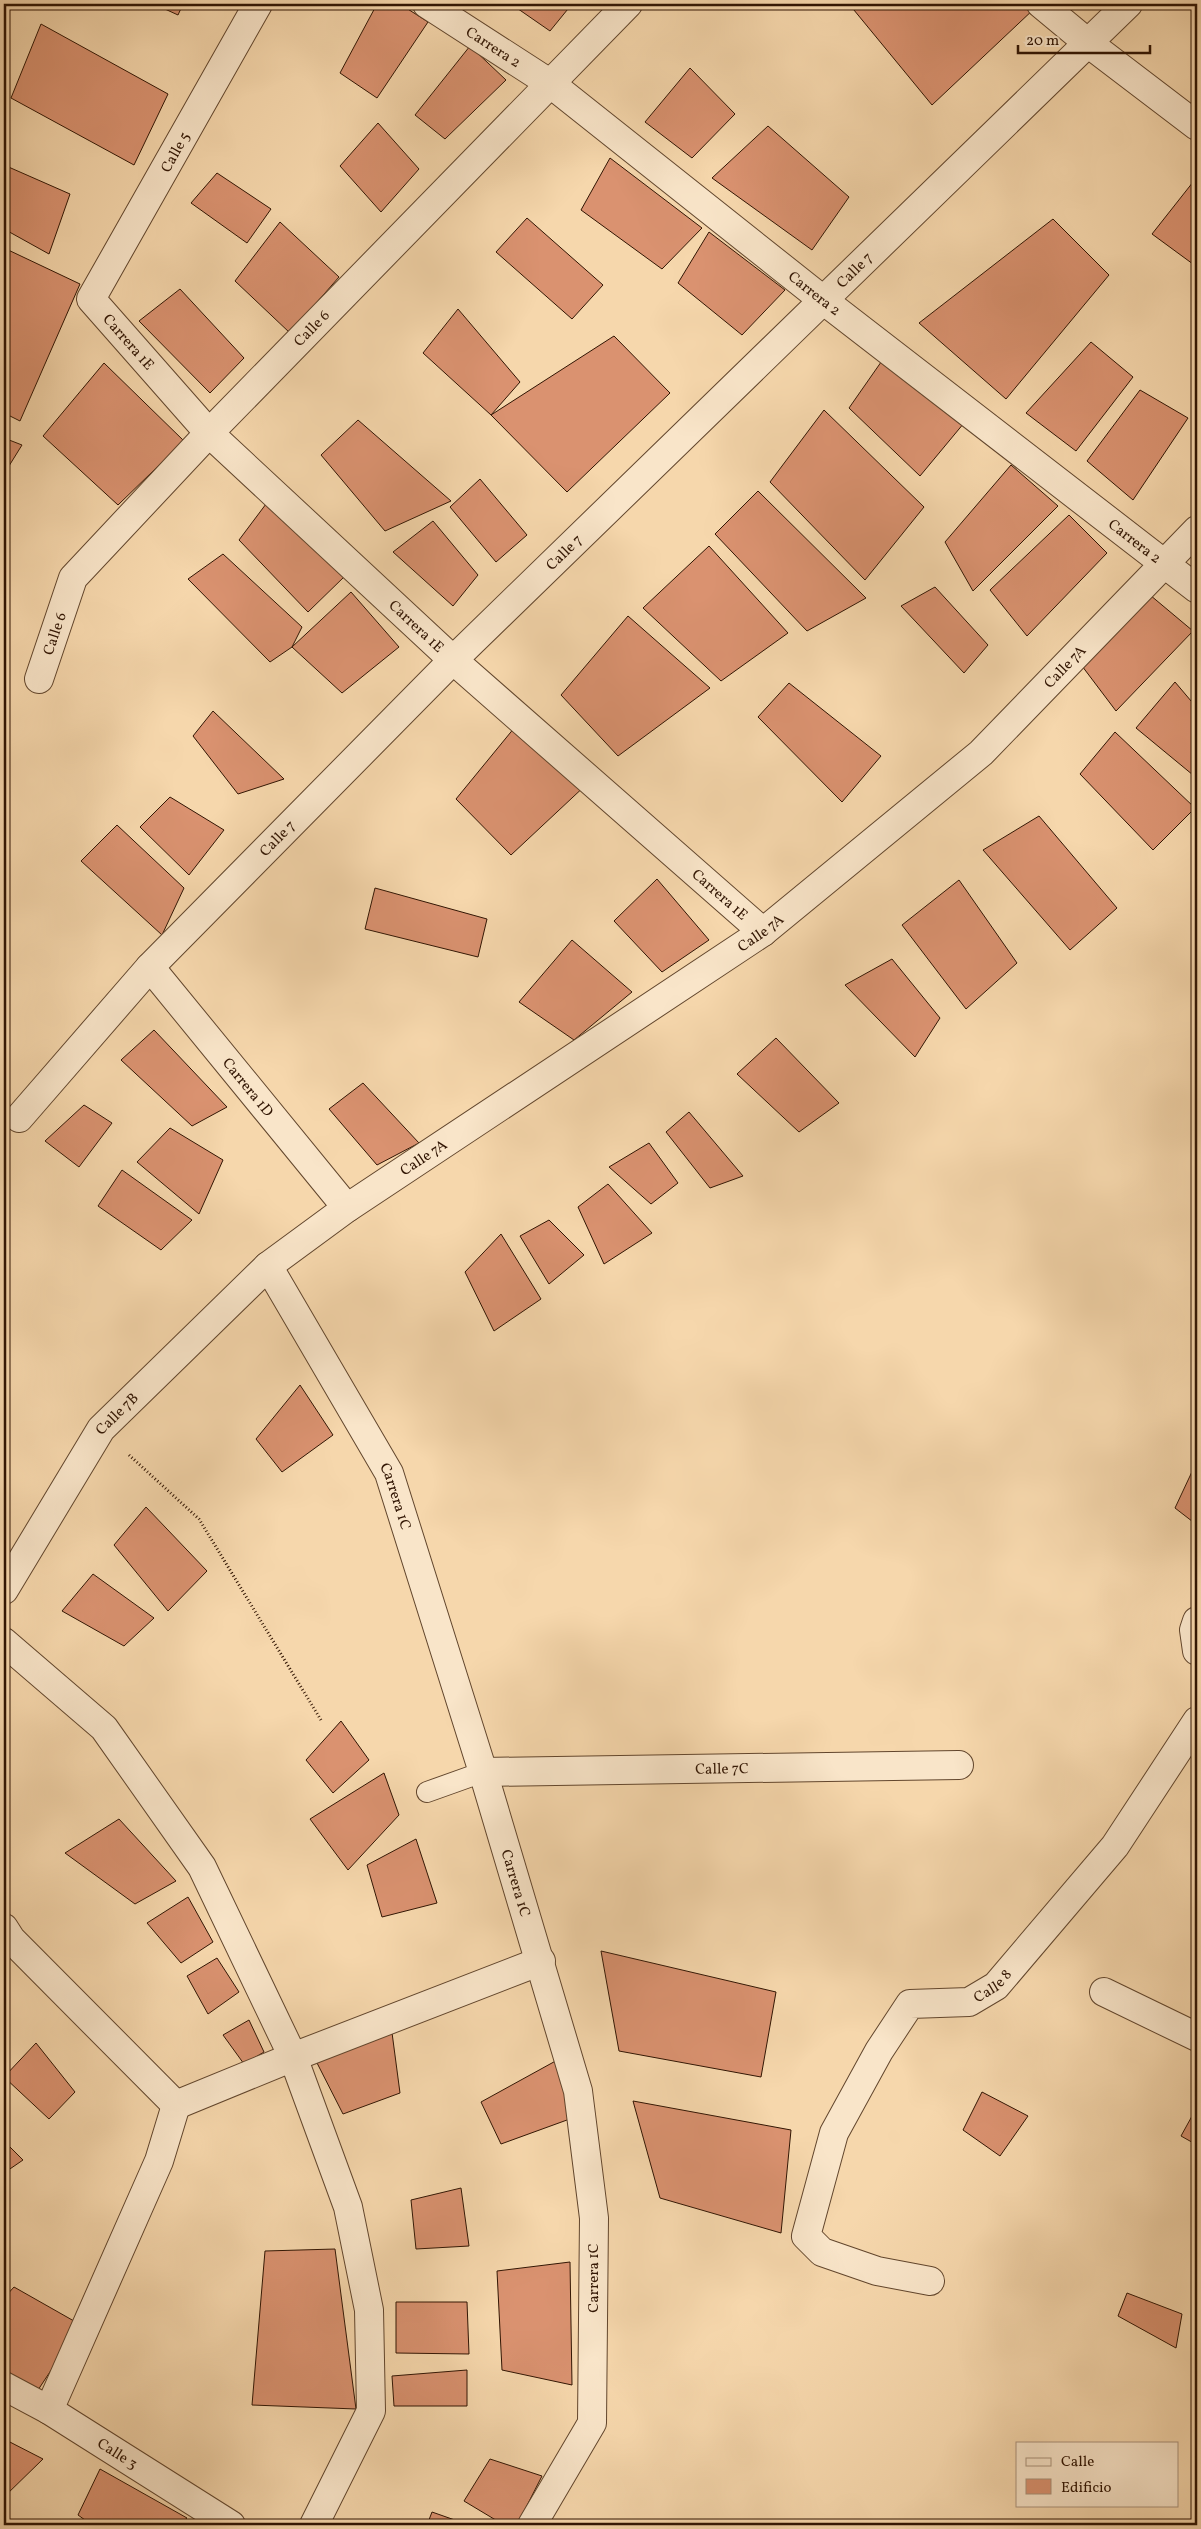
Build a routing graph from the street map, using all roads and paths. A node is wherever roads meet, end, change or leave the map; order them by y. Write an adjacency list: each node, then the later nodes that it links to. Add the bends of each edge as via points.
1 (258, 4): 9 (street, Calle 5)
2 (427, 4): 7 (street, Carrera 2)
3 (628, 4): 7 (street, Calle 6)
4 (1041, 4): 6 (street)
5 (1128, 4): 6 (street, Calle 7)
6 (1088, 43): 8 (street); 10 (street, Calle 7)
7 (551, 84): 10 (street, Carrera 2); 11 (street, Calle 6)
8 (1197, 126)
9 (91, 300): 11 (street, Carrera 1E)
10 (823, 300): 13 (street, Carrera 2); 15 (street, Calle 7)
11 (209, 433): 15 (street, Carrera 1E); 16 (street, Calle 6, via 73,578)
12 (1197, 530): 13 (street, Calle 7A)
13 (1165, 562): 14 (street, Carrera 2); 17 (street, Calle 7A, via 981,753)
14 (1197, 589)
15 (454, 660): 17 (street, Carrera 1E); 18 (street, Calle 7)
16 (39, 679)
17 (763, 932): 20 (street, Calle 7A)
18 (150, 967): 19 (street, Calle 7); 20 (street, Carrera 1D)
19 (19, 1118)
20 (347, 1208): 21 (street, Calle 7A)
21 (268, 1266): 22 (street, Calle 7B); 30 (street, Carrera 1C, via 389,1473)
22 (101, 1429): 23 (street, Calle 7B); 27 (path, via 199,1519)
23 (4, 1590)
24 (1197, 1622): 26 (street, via 1194,1630)
25 (4, 1642): 36 (street, via 104,1728 202,1867)
26 (1197, 1651)
27 (321, 1720)
28 (1197, 1721): 38 (street, Calle 8, via 1114,1846 996,1986 969,2002 910,2004 879,2051 834,2133 806,2236 822,2252 877,2271)
29 (959, 1765): 30 (street, Calle 7C)
30 (483, 1772): 31 (lane); 33 (street, Carrera 1C)
31 (427, 1792)
32 (4, 1928): 37 (street, via 18,1946)
33 (540, 1961): 36 (street); 43 (street, Carrera 1C, via 578,2091 594,2218 592,2423)
34 (1104, 1992): 35 (street)
35 (1197, 2037)
36 (293, 2057): 37 (street); 42 (street, via 348,2207 369,2310 371,2411)
37 (176, 2105): 40 (street, via 159,2161)
38 (930, 2281)
39 (4, 2386): 40 (street, Calle 3)
40 (48, 2410): 41 (street, Calle 3)
41 (231, 2525)
42 (314, 2525)
43 (532, 2525)

